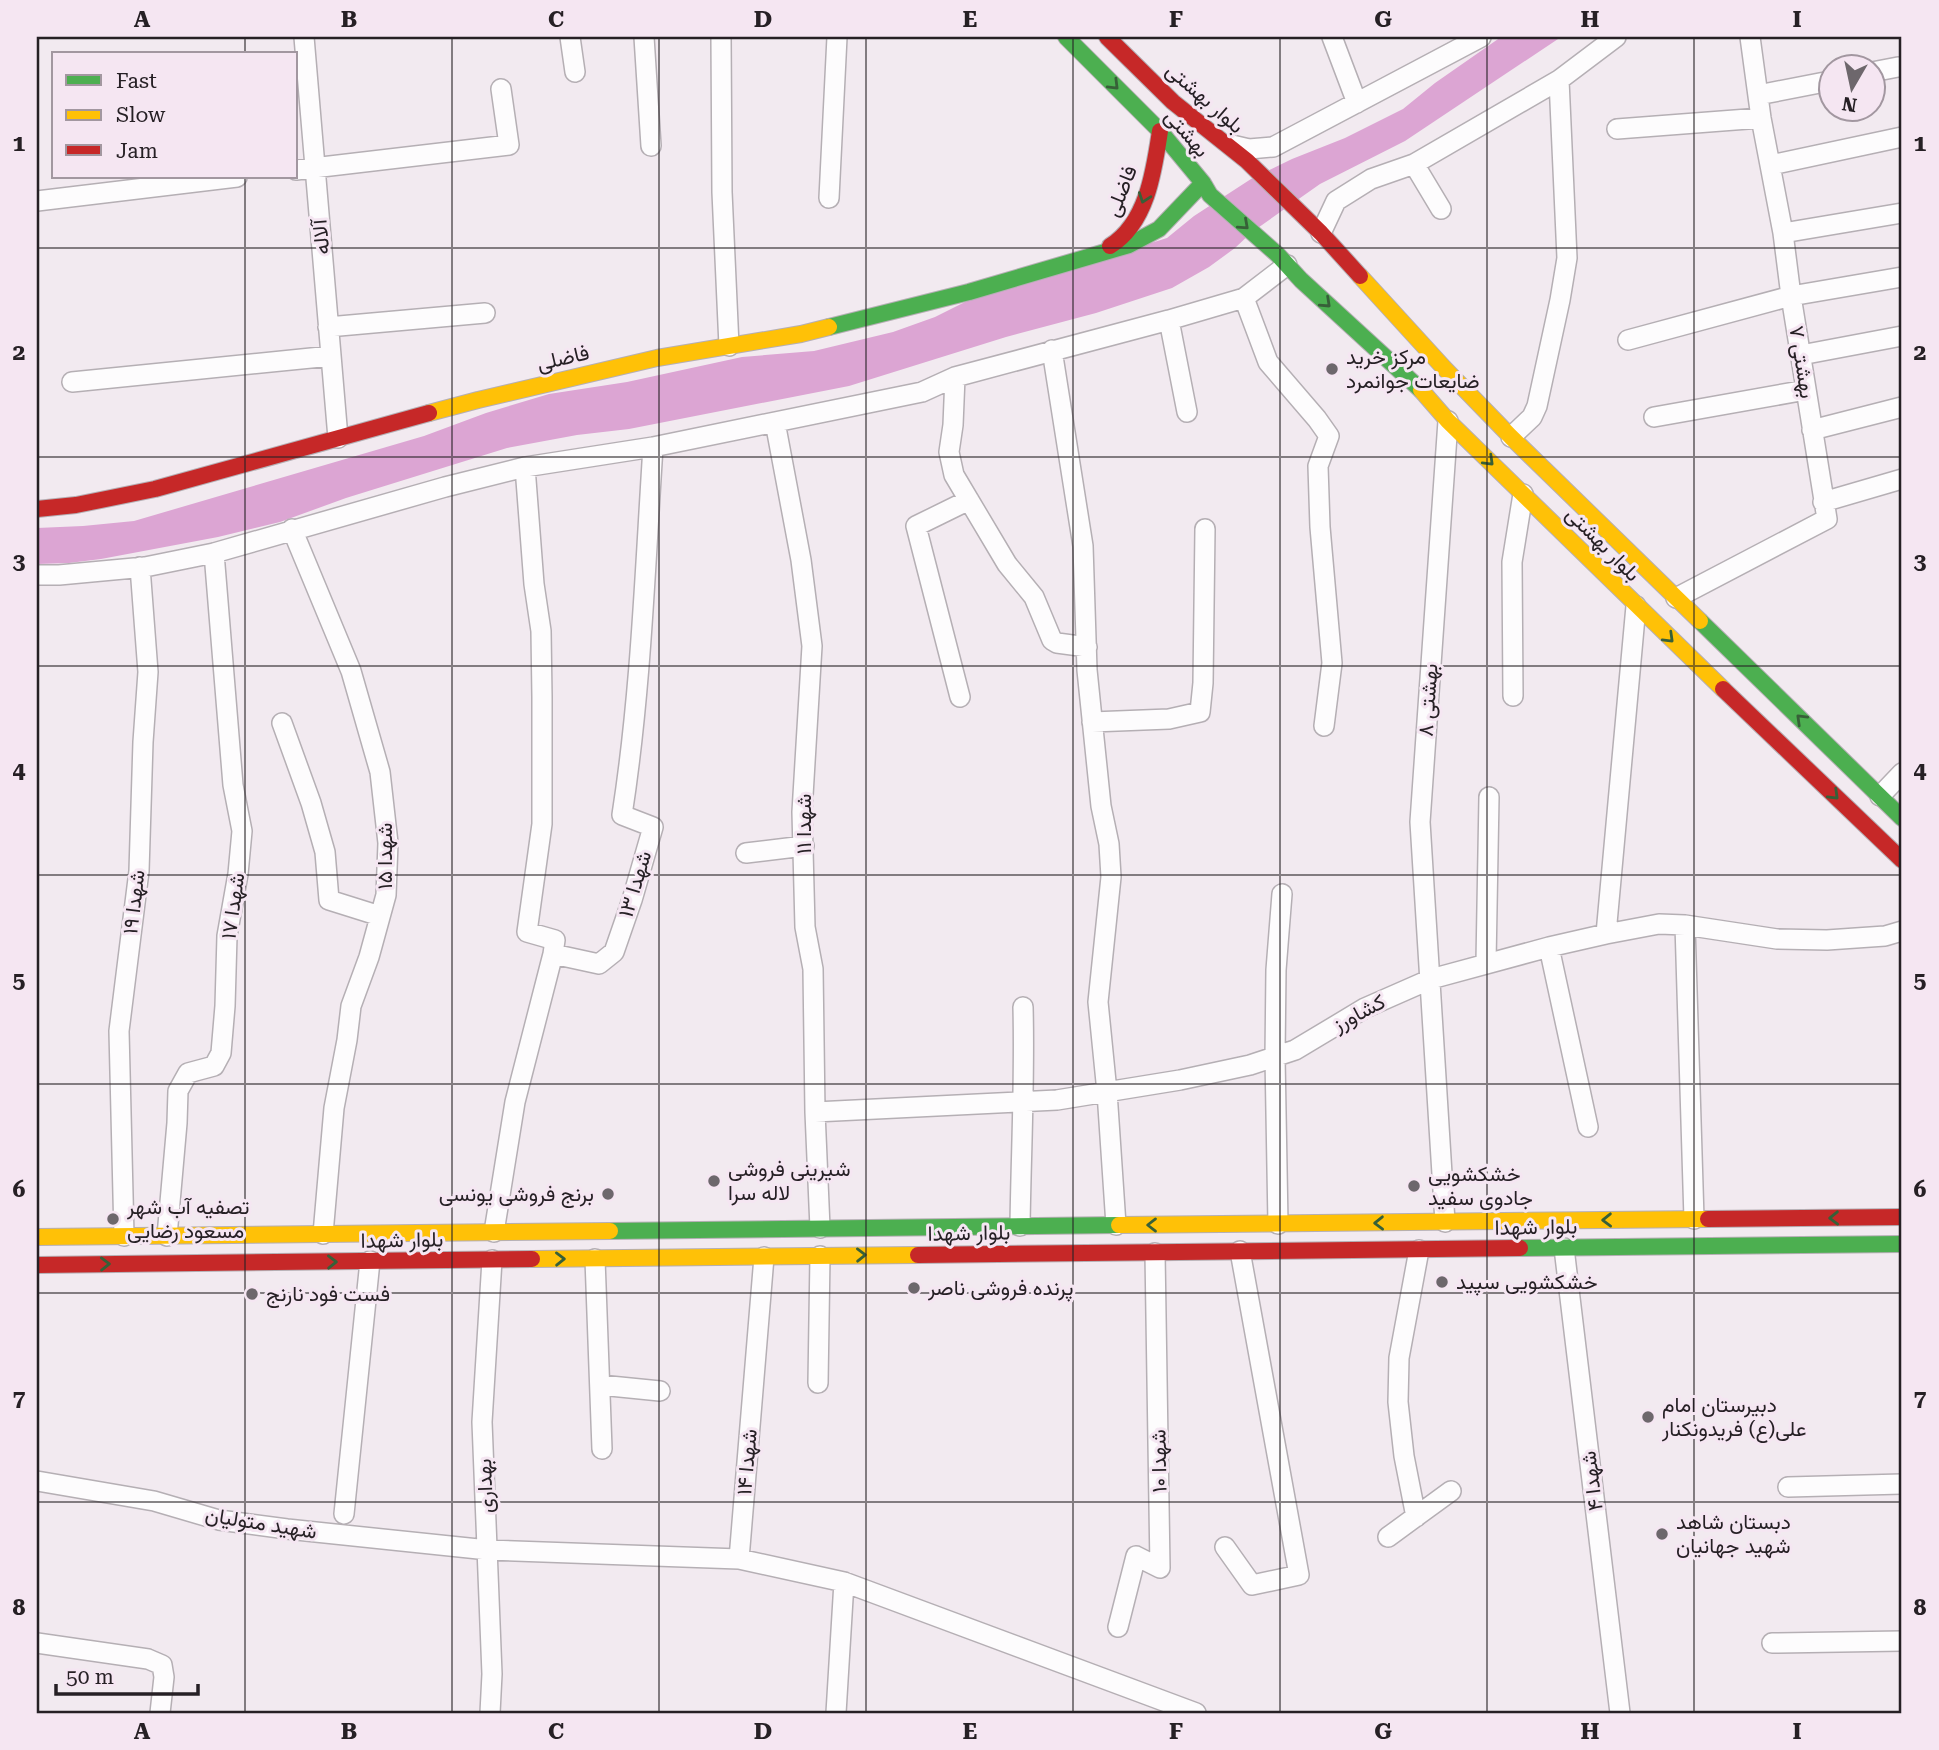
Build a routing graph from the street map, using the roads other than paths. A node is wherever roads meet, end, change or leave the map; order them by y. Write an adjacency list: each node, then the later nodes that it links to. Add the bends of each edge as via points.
1 (304, 37): 28 (street, آلاله)
2 (570, 37): 14 (street)
3 (644, 37): 25 (street)
4 (721, 37): 49 (street)
5 (837, 37): 33 (street)
6 (1066, 37): 22 (main road, بهشتی, one-way to 22)
7 (1107, 37): 24 (main road, بلوار بهشتی, via 1173,102)
8 (1332, 37): 19 (street)
9 (1481, 37): 19 (street)
10 (1616, 37): 15 (street)
11 (1750, 37): 18 (street, بهشتی ۷)
12 (1898, 67): 13 (street)
13 (1886, 69)
14 (575, 72)
15 (1559, 80): 26 (street); 65 (street, via 1567,258 1537,406)
16 (1816, 84): 18 (street)
17 (501, 89): 28 (street, via 509,145)
18 (1758, 95): 20 (street, بهشتی ۷)
19 (1357, 103): 24 (street, via 1273,147 1249,149)
20 (1761, 118): 21 (street); 27 (street, بهشتی ۷)
21 (1617, 129)
22 (1160, 131): 32 (main road, بهشتی); 39 (main road, فاضلی, one-way to 39, via 1139,212 1125,235)
23 (1902, 137): 27 (street)
24 (1224, 143): 37 (main road, بلوار بهشتی)
25 (651, 146)
26 (1413, 164): 35 (street); 37 (street, via 1371,179 1336,201)
27 (1771, 165): 38 (street, بهشتی ۷)
28 (305, 169): 46 (street, آلاله)
29 (217, 178): 30 (street)
30 (157, 181): 31 (street)
31 (91, 186): 34 (street)
32 (1207, 189): 39 (main road, فاضلی, via 1159,229 1129,245); 40 (main road, بهشتی, one-way to 40)
33 (829, 198)
34 (37, 201)
35 (1441, 209)
36 (1902, 213): 38 (street)
37 (1317, 228): 51 (main road, بلوار بهشتی)
38 (1783, 233): 42 (street, بهشتی ۷)
39 (1099, 253): 49 (main road, فاضلی, via 969,292 801,334)
40 (1282, 260): 43 (street); 51 (main road, بلوار بهشتی, one-way to 51)
41 (1902, 277): 42 (street)
42 (1791, 296): 48 (street); 52 (street, بهشتی ۷)
43 (1244, 298): 45 (street); 86 (street, via 1268,362 1329,436 1318,466 1332,663)
44 (485, 313): 46 (street)
45 (1169, 320): 50 (street); 60 (street)
46 (328, 327): 53 (street, آلاله)
47 (1902, 336): 52 (street)
48 (1628, 340)
49 (729, 346): 66 (main road, فاضلی, via 656,358)
50 (1052, 350): 55 (street); 81 (street, via 1083,546)
51 (1407, 353): 54 (main road, بلوار بهشتی); 58 (main road, بلوار بهشتی)
52 (1801, 355): 57 (street, بهشتی ۷)
53 (331, 356): 56 (street); 66 (street, آلاله)
54 (1444, 368): 58 (main road); 65 (main road, بلوار بهشتی)
55 (955, 377): 63 (street, via 922,392); 71 (street, via 949,452 954,475)
56 (72, 382)
57 (1806, 390): 61 (street); 64 (street, بهشتی ۷)
58 (1424, 392): 62 (main road, بلوار بهشتی)
59 (1902, 407): 64 (street)
60 (1187, 412)
61 (1654, 417)
62 (1448, 421): 70 (main road, بلوار بهشتی, one-way to 70); 102 (street, بهشتی ۸, via 1420,822)
63 (775, 422): 67 (street); 91 (street, شهدا ۱۱, via 812,646)
64 (1812, 430): 72 (street, بهشتی ۷)
65 (1511, 437): 79 (main road, بلوار بهشتی)
66 (338, 438): 73 (main road, فاضلی, via 155,489)
67 (653, 447): 68 (street); 100 (street, شهدا ۱۳, via 639,664 622,815 653,827 614,951 599,964)
68 (525, 467): 74 (street); 100 (street, via 541,631 542,697 542,824 527,932 555,940)
69 (1902, 479): 72 (street)
70 (1523, 494): 80 (main road, بلوار بهشتی); 82 (street, via 1513,562)
71 (969, 500): 81 (street, via 1007,564 1034,597 1052,640); 83 (street, via 916,526)
72 (1823, 502): 79 (street, via 1827,519)
73 (37, 509)
74 (292, 529): 76 (street); 95 (street, شهدا ۱۵, via 351,671 380,772 388,844 386,895)
75 (1205, 529): 84 (street, via 1200,712 1169,719)
76 (214, 553): 77 (street); 119 (street, شهدا ۱۷, via 233,785 242,831 228,936 221,1053 214,1066 188,1073 178,1091)
77 (140, 567): 78 (street); 118 (street, شهدا ۱۹, via 148,672 139,871 119,1031)
78 (37, 575)
79 (1676, 598): 88 (main road, بلوار بهشتی, one-way to 79)
80 (1636, 607): 93 (main road, بلوار بهشتی, one-way to 93); 98 (street)
81 (1087, 647): 84 (street)
82 (1513, 696)
83 (960, 697)
84 (1092, 722): 105 (street, via 1110,844 1098,1002)
85 (282, 723): 95 (street, via 325,852 329,900)
86 (1324, 726)
87 (1902, 773): 88 (street)
88 (1880, 796): 90 (main road, بلوار بهشتی)
89 (1489, 797): 101 (street)
90 (1902, 818)
91 (804, 846): 92 (street); 107 (street, شهدا ۱۱, via 805,927 813,969)
92 (746, 853)
93 (1902, 860)
94 (1282, 894): 104 (street)
95 (380, 916): 117 (street, شهدا ۱۵, via 351,1006 334,1108)
96 (1685, 925): 97 (street, کشاورز, via 1777,939 1827,940); 98 (street, کشاورز, via 1659,924); 110 (street)
97 (1902, 931)
98 (1606, 934): 99 (street, کشاورز)
99 (1549, 947): 101 (street, کشاورز); 108 (street)
100 (553, 954): 116 (street, via 515,1102)
101 (1486, 962): 102 (street, کشاورز)
102 (1431, 978): 104 (street, کشاورز); 111 (street, بهشتی ۸)
103 (1023, 1007): 106 (street)
104 (1275, 1057): 105 (street, کشاورز); 112 (street)
105 (1107, 1092): 106 (street, کشاورز); 113 (street)
106 (1021, 1102): 107 (street, کشاورز); 114 (street)
107 (815, 1112): 115 (street, شهدا ۱۱)
108 (1588, 1127)
109 (1902, 1217): 110 (main road, بلوار شهدا, one-way to 110)
110 (1694, 1219): 111 (main road, بلوار شهدا, one-way to 111)
111 (1446, 1222): 112 (main road, بلوار شهدا, one-way to 112)
112 (1278, 1224): 113 (main road, بلوار شهدا, one-way to 113)
113 (1116, 1225): 114 (main road, بلوار شهدا)
114 (1020, 1226): 115 (main road, بلوار شهدا)
115 (820, 1228): 116 (main road, بلوار شهدا)
116 (494, 1232): 117 (main road, بلوار شهدا)
117 (323, 1234): 119 (main road, بلوار شهدا)
118 (124, 1236): 119 (main road, بلوار شهدا); 120 (main road, بلوار شهدا)
119 (167, 1236)
120 (44, 1237): 131 (main road)
121 (1902, 1244): 122 (main road, بلوار شهدا)
122 (1564, 1248): 123 (main road, بلوار شهدا); 155 (street, شهدا ۴)
123 (1419, 1250): 124 (main road, بلوار شهدا); 141 (street, via 1399,1358 1398,1402)
124 (1240, 1251): 125 (main road, بلوار شهدا); 143 (street, via 1299,1575 1252,1585)
125 (1155, 1253): 126 (main road, بلوار شهدا, one-way to 125); 147 (street, شهدا ۱۰, via 1160,1568 1136,1556)
126 (820, 1256): 127 (main road, بلوار شهدا); 132 (street)
127 (764, 1257): 128 (main road, بلوار شهدا); 145 (street, شهدا ۱۴)
128 (595, 1259): 129 (main road, بلوار شهدا, one-way to 128); 133 (street)
129 (492, 1260): 130 (main road, بلوار شهدا); 144 (street, بهداری, via 482,1422)
130 (370, 1261): 131 (main road, بلوار شهدا, one-way to 130); 140 (street)
131 (44, 1265)
132 (817, 1383)
133 (600, 1385): 134 (street); 135 (street)
134 (660, 1391)
135 (602, 1449)
136 (37, 1481): 144 (street, شهید متولیان, via 154,1501 219,1520)
137 (1902, 1484): 138 (street)
138 (1788, 1487)
139 (1451, 1491): 141 (street)
140 (344, 1514)
141 (1416, 1517): 142 (street)
142 (1388, 1537)
143 (1224, 1547)
144 (488, 1550): 145 (street, شهید متولیان); 152 (street, بهداری)
145 (738, 1559): 146 (street)
146 (844, 1582): 153 (street); 154 (street)
147 (1118, 1627)
148 (1902, 1641): 150 (street)
149 (37, 1643): 151 (street, via 162,1665)
150 (1772, 1643)
151 (160, 1713)
152 (490, 1713)
153 (836, 1713)
154 (1196, 1713)
155 (1620, 1713)

